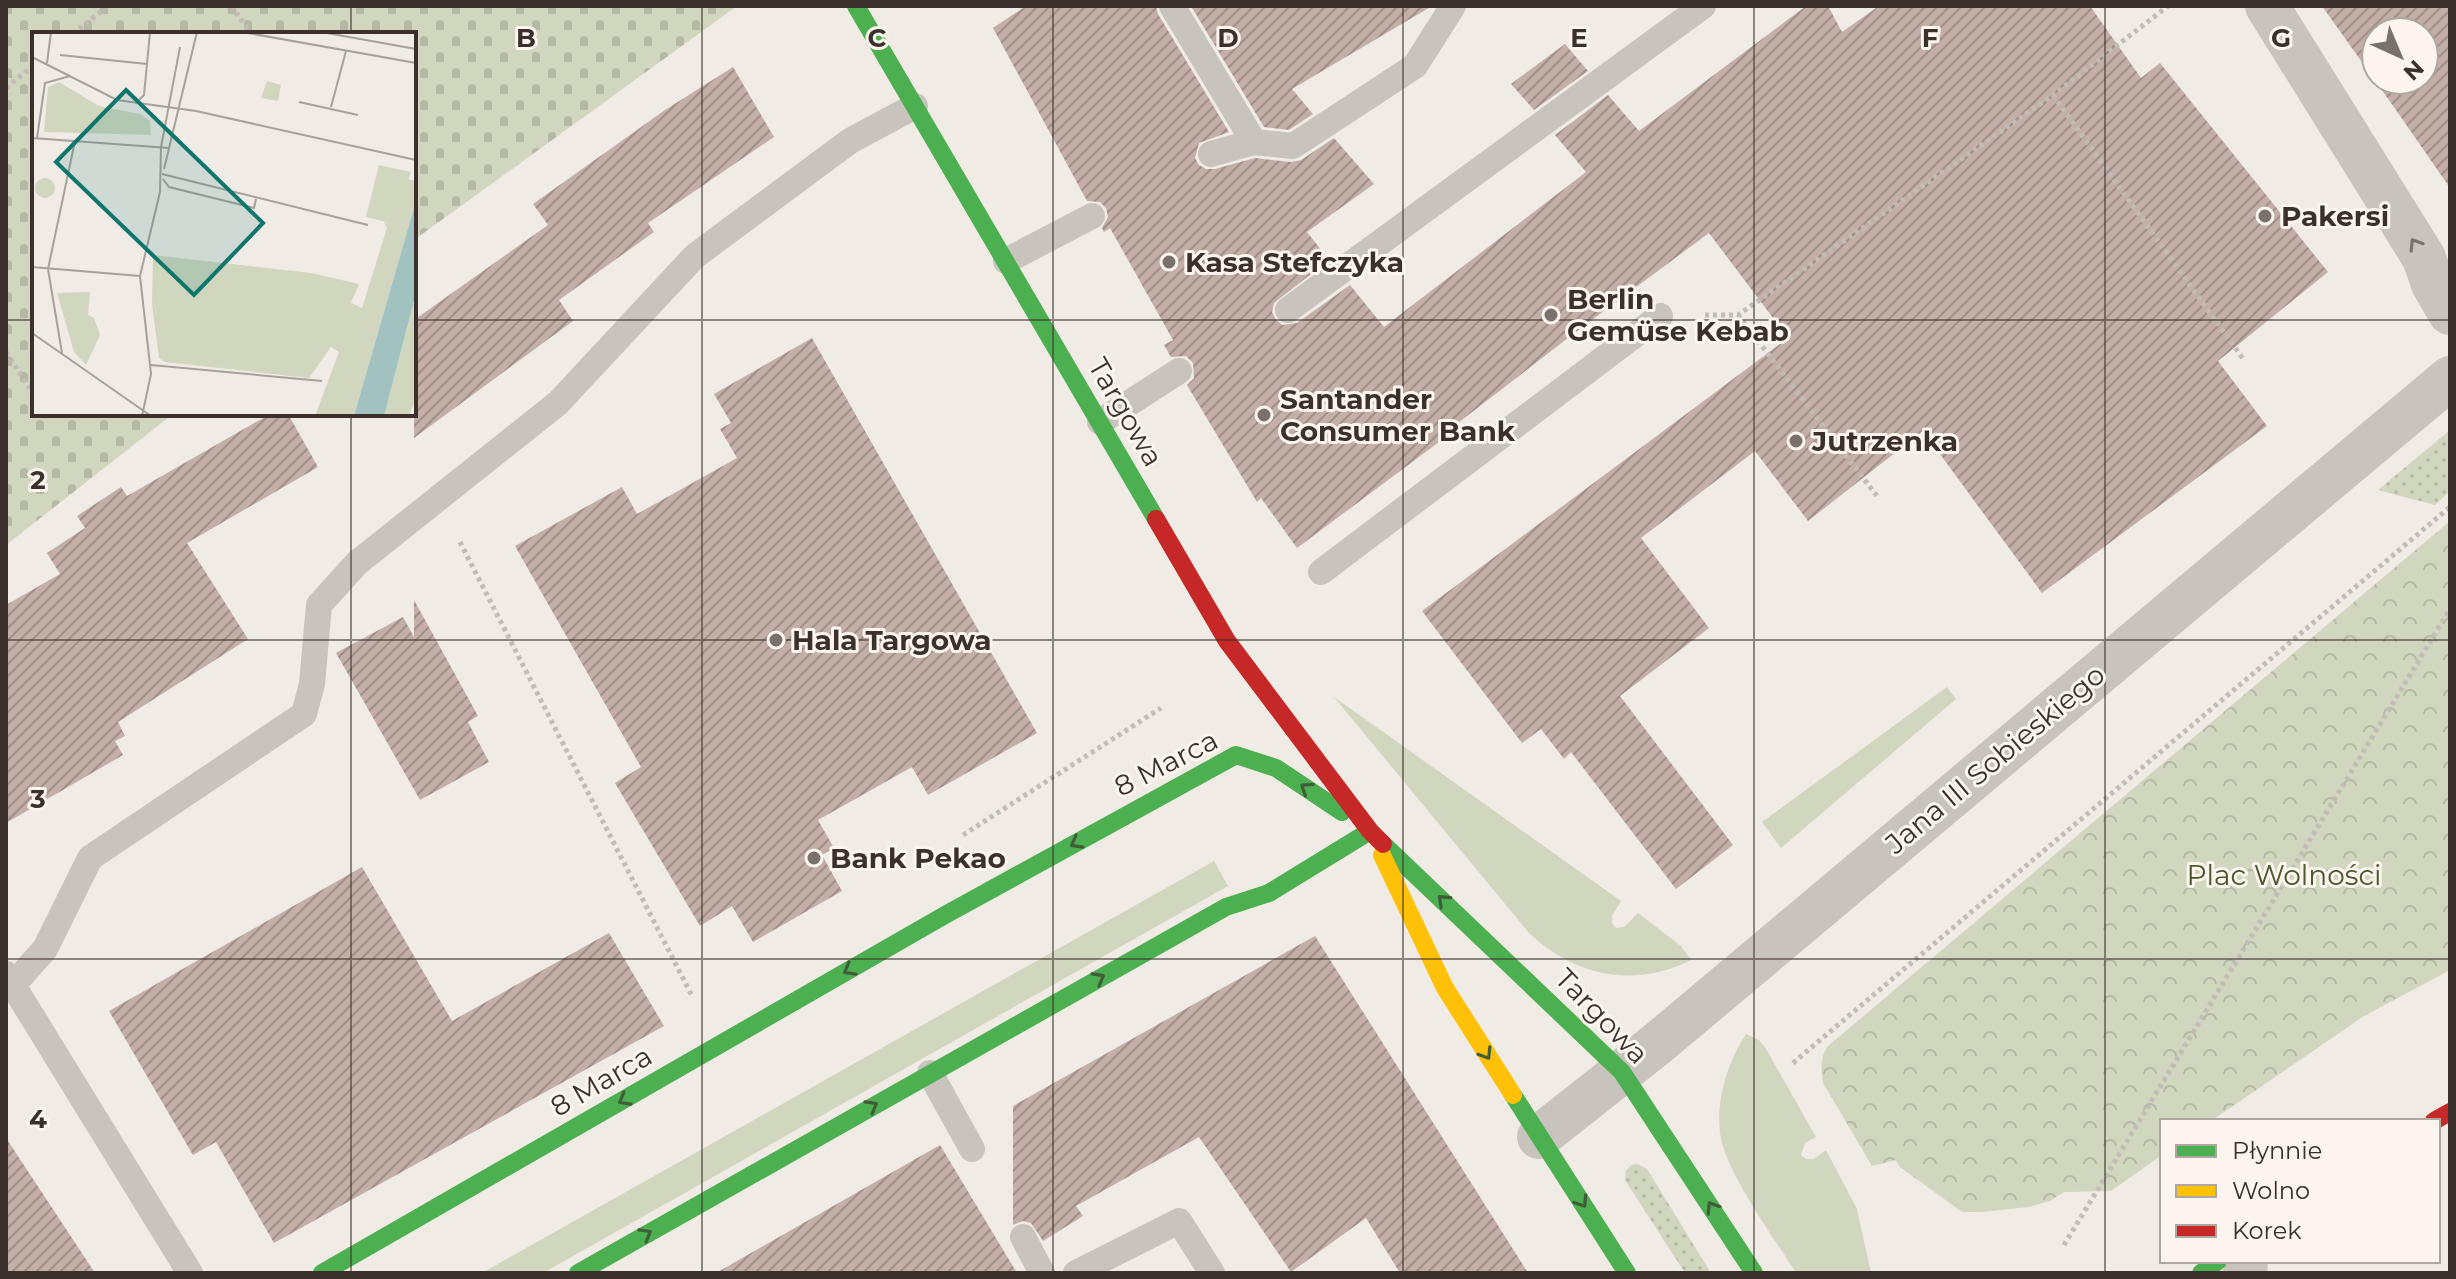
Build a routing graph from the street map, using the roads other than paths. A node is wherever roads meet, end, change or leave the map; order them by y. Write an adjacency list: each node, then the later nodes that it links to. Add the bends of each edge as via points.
1 (856, 6): 6 (street, Targowa)
2 (1172, 6): 7 (lane)
3 (1453, 6): 7 (lane, via 1415,66 1293,146)
4 (1703, 6): 11 (lane)
5 (2267, 6): 12 (street, one-way to 5, via 2424,258)
6 (915, 106): 10 (street, Targowa); 19 (lane, via 850,141 695,256 558,403 357,563 319,605 304,714 90,858 45,949)
7 (1254, 142): 8 (lane)
8 (1211, 154)
9 (1092, 216): 10 (lane)
10 (1006, 261): 16 (street, Targowa)
11 (1288, 310)
12 (2450, 313)
13 (1660, 316): 17 (lane)
14 (1179, 371): 16 (lane)
15 (2450, 378): 20 (street, Jana III Sobieskiego)
16 (1100, 422): 18 (street, Targowa, via 1227,641)
17 (1321, 572)
18 (1370, 831): 20 (street, Targowa, one-way to 18); 21 (street, one-way to 18, via 1226,907 1269,893); 22 (street, Targowa, one-way to 22, via 1445,988); 26 (street, 8 Marca, one-way to 26, via 1276,768 1236,755 945,915)
19 (9, 980): 25 (lane)
20 (1622, 1072): 22 (street, Jana III Sobieskiego); 32 (street, Targowa, one-way to 20)
21 (930, 1073): 23 (lane); 27 (street, one-way to 21)
22 (1539, 1137): 31 (street, Targowa, one-way to 31)
23 (972, 1149)
24 (1023, 1237): 28 (lane)
25 (190, 1273)
26 (322, 1273)
27 (579, 1273)
28 (1042, 1273)
29 (1076, 1273): 30 (lane, via 1179,1221)
30 (1212, 1273)
31 (1627, 1273)
32 (1754, 1273)

